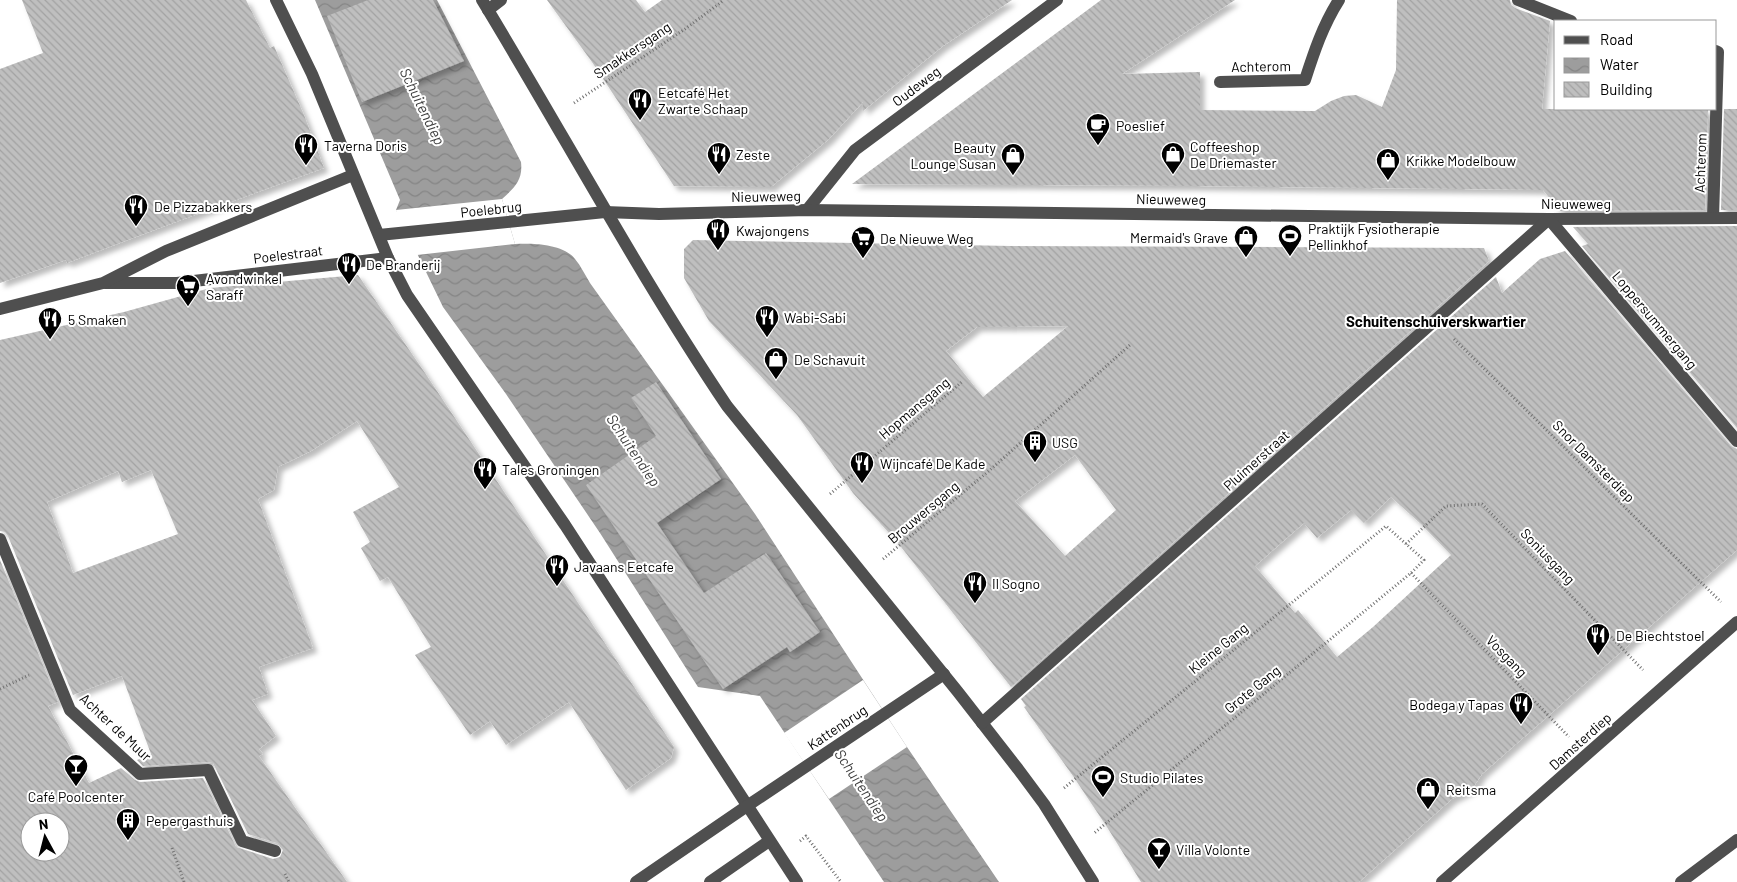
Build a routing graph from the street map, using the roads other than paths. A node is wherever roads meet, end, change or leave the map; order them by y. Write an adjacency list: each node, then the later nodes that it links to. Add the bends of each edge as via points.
1 (276, 0): 10 (street, via 312,74)
2 (501, 0): 6 (street)
3 (1057, 0): 11 (street, Oudeweg, via 854,150)
4 (1338, 0): 8 (street, Achterom, via 1329,15 1305,80)
5 (1518, 0): 7 (street)
6 (485, 5): 12 (street)
7 (1568, 20)
8 (1220, 82)
9 (1716, 110): 13 (street, Achterom)
10 (353, 175): 16 (street); 18 (street, Poelestraat, via 166,251)
11 (807, 210): 12 (street, Nieuweweg, via 659,214); 15 (street, Nieuweweg)
12 (605, 212): 16 (street, Poelebrug); 23 (street, via 728,406)
13 (1713, 218): 14 (street, Nieuweweg); 15 (street, Nieuweweg)
14 (1737, 218)
15 (1549, 219): 20 (street, Loppersummergang); 24 (street, Pluimerstraat)
16 (379, 235): 17 (street)
17 (388, 258): 18 (street, Poelestraat, via 177,283); 25 (street, via 407,295 565,525)
18 (103, 283): 19 (street, Poelestraat)
19 (0, 309)
20 (1737, 441)
21 (0, 539): 28 (street, Achter de Muur, via 70,710 140,774 208,770 242,841)
22 (1737, 622): 33 (street, Damsterdiep)
23 (944, 674): 24 (street); 25 (street, Kattenbrug)
24 (982, 724): 32 (street, via 1044,804)
25 (746, 806): 27 (street); 29 (street, Kattenbrug)
26 (1737, 840): 34 (street)
27 (769, 841): 30 (street); 31 (street)
28 (275, 851)
29 (636, 882)
30 (710, 882)
31 (797, 882)
32 (1093, 882)
33 (1442, 882)
34 (1680, 882)

